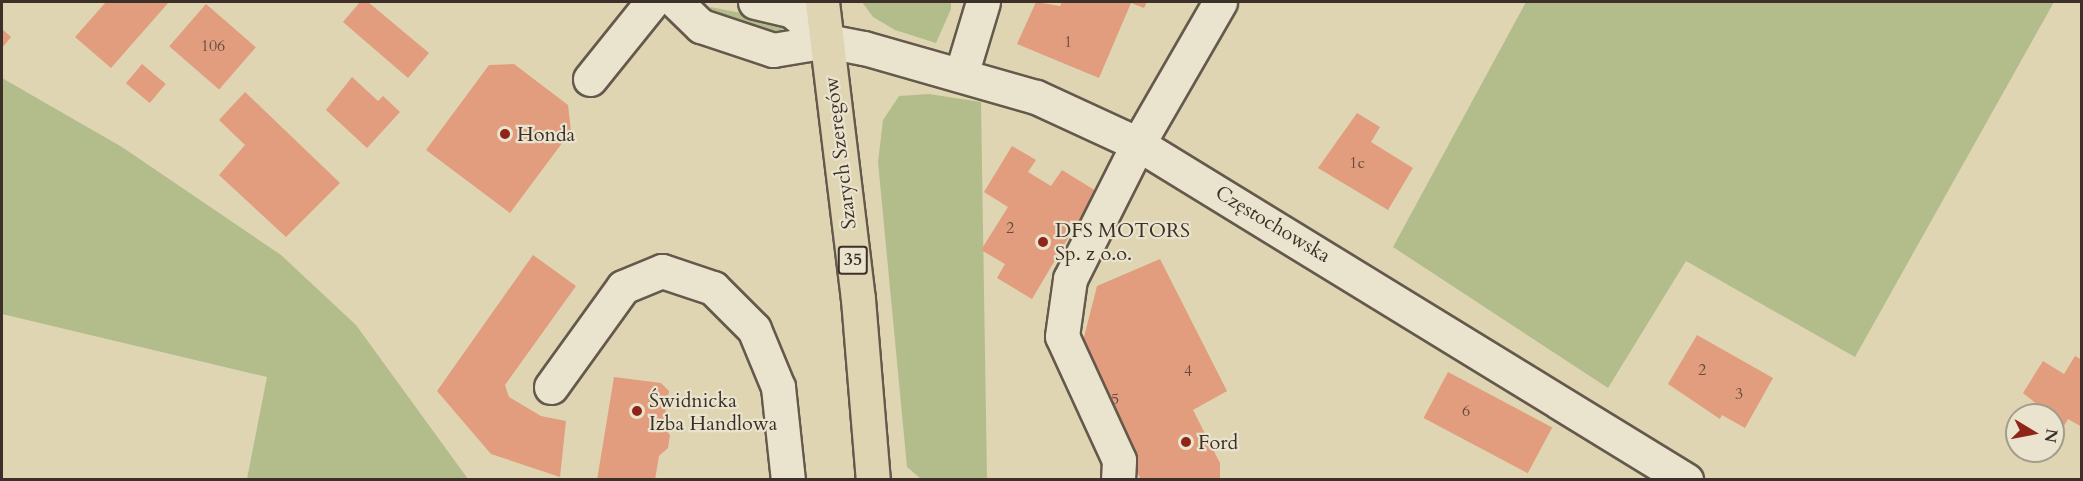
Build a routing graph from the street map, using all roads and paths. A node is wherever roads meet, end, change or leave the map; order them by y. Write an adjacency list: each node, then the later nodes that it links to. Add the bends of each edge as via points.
1 (652, 2): 9 (street)
2 (676, 2): 7 (street, via 701,26 773,50)
3 (755, 2): 7 (street, via 791,10)
4 (822, 2): 7 (main road, 35)
5 (983, 2): 8 (street)
6 (1220, 2): 10 (street)
7 (827, 41): 8 (street, Częstochowska); 13 (main road, Szarych Szeregów / 35, via 858,299)
8 (961, 75): 10 (street, Częstochowska, via 1036,97)
9 (590, 79)
10 (1138, 144): 14 (street, via 1070,279 1062,336 1119,460); 15 (street, Częstochowska)
11 (550, 387): 12 (street, via 623,287 662,271 713,288 754,328 778,387)
12 (788, 480)
13 (873, 480)
14 (1118, 480)
15 (1686, 480)

